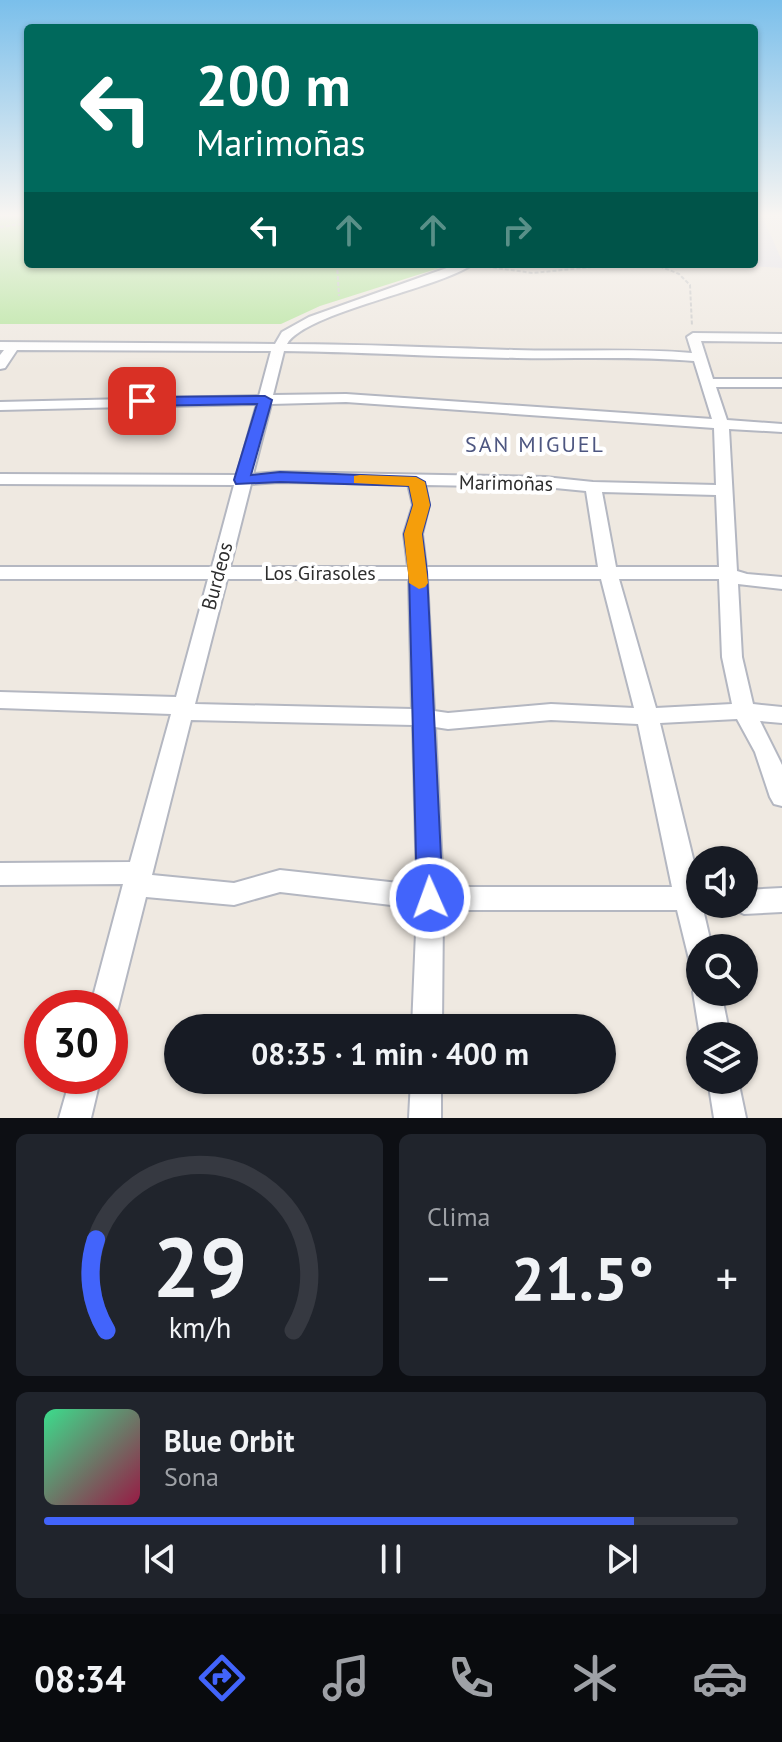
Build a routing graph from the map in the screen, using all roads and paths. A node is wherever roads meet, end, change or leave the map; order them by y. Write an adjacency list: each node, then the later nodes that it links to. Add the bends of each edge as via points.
1 (337, 268): 6 (path)
2 (458, 268): 6 (street)
3 (494, 268): 4 (path)
4 (570, 268)
5 (664, 268): 7 (path, via 690,285)
6 (343, 308): 9 (street, via 297,327)
7 (693, 337): 8 (street); 11 (street)
8 (782, 338)
9 (283, 341): 10 (street); 11 (street, via 515,354); 15 (street, Burdeos)
10 (7, 346): 12 (street)
11 (698, 357): 13 (street)
12 (0, 365)
13 (707, 383): 14 (street); 17 (street)
14 (782, 383)
15 (265, 400): 16 (street); 17 (street, via 346,398); 20 (street, Burdeos)
16 (0, 406)
17 (721, 424): 18 (street); 23 (street)
18 (782, 428)
19 (0, 479): 20 (street, Marimoñas)
20 (242, 480): 21 (street, Marimoñas); 24 (street, Burdeos)
21 (416, 482): 22 (street, Marimoñas); 25 (street, via 421,505 413,534)
22 (593, 487): 23 (street, Marimoñas); 26 (street)
23 (724, 490): 28 (street)
24 (218, 571): 25 (street, Los Girasoles); 27 (street, Los Girasoles); 31 (street, Burdeos)
25 (418, 572): 26 (street, Los Girasoles); 35 (street)
26 (608, 572): 28 (street, Los Girasoles); 34 (street)
27 (0, 573)
28 (726, 573): 29 (street, Los Girasoles); 32 (street, via 732,657)
29 (782, 583)
30 (0, 700): 31 (street)
31 (182, 708): 35 (street); 39 (street, Burdeos)
32 (744, 711): 33 (street); 34 (street); 36 (street)
33 (782, 715)
34 (647, 716): 35 (street, via 551,712 448,721); 38 (street, via 676,854)
35 (423, 717): 40 (street)
36 (782, 797)
37 (0, 874): 39 (street)
38 (686, 877)
39 (138, 879): 40 (street, via 234,894 280,881); 44 (street, Burdeos)
40 (430, 898): 41 (street); 45 (street)
41 (686, 898)
42 (782, 900): 43 (street)
43 (758, 901)
44 (109, 990)
45 (427, 1014)
46 (81, 1094): 49 (street)
47 (426, 1094): 50 (street)
48 (726, 1094): 51 (street)
49 (75, 1118)
50 (425, 1118)
51 (730, 1118)

